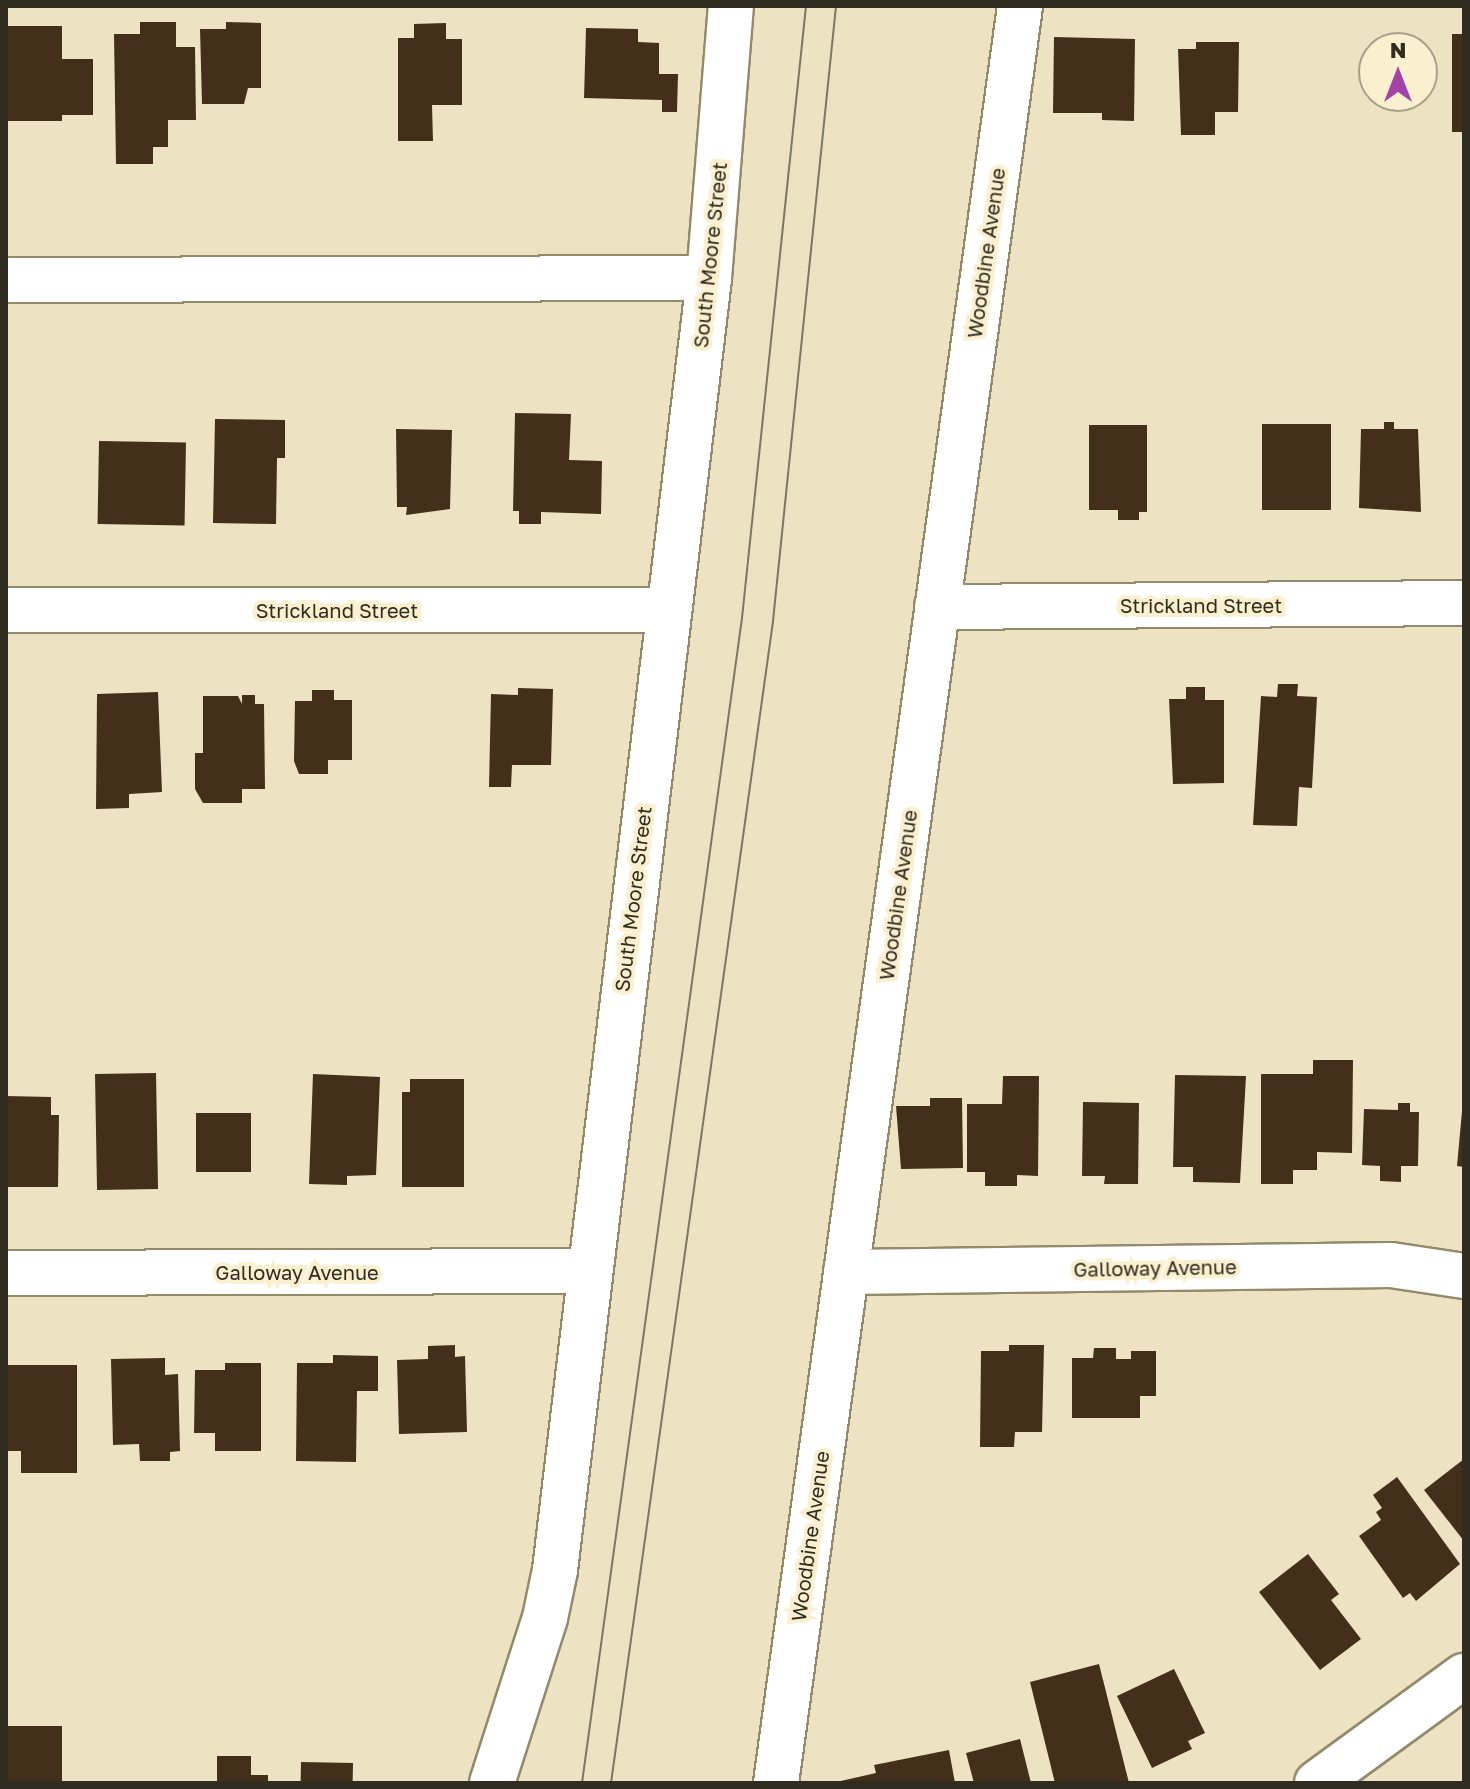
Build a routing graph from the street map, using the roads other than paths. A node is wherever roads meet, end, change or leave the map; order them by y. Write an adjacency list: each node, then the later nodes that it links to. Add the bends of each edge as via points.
1 (731, 6): 3 (street, South Moore Street)
2 (1020, 6): 6 (street, Woodbine Avenue)
3 (709, 278): 4 (street); 8 (street, South Moore Street)
4 (6, 280)
5 (1464, 603): 6 (street, Strickland Street)
6 (937, 607): 10 (street, Woodbine Avenue)
7 (6, 610): 8 (street, Strickland Street)
8 (668, 610): 9 (street, South Moore Street)
9 (588, 1271): 11 (street, Galloway Avenue); 14 (street, South Moore Street, via 555,1570 545,1618)
10 (846, 1272): 12 (street, Galloway Avenue, via 1391,1265); 15 (street, Woodbine Avenue)
11 (6, 1273)
12 (1464, 1276)
13 (1464, 1676): 16 (street)
14 (492, 1783)
15 (776, 1783)
16 (1317, 1783)

